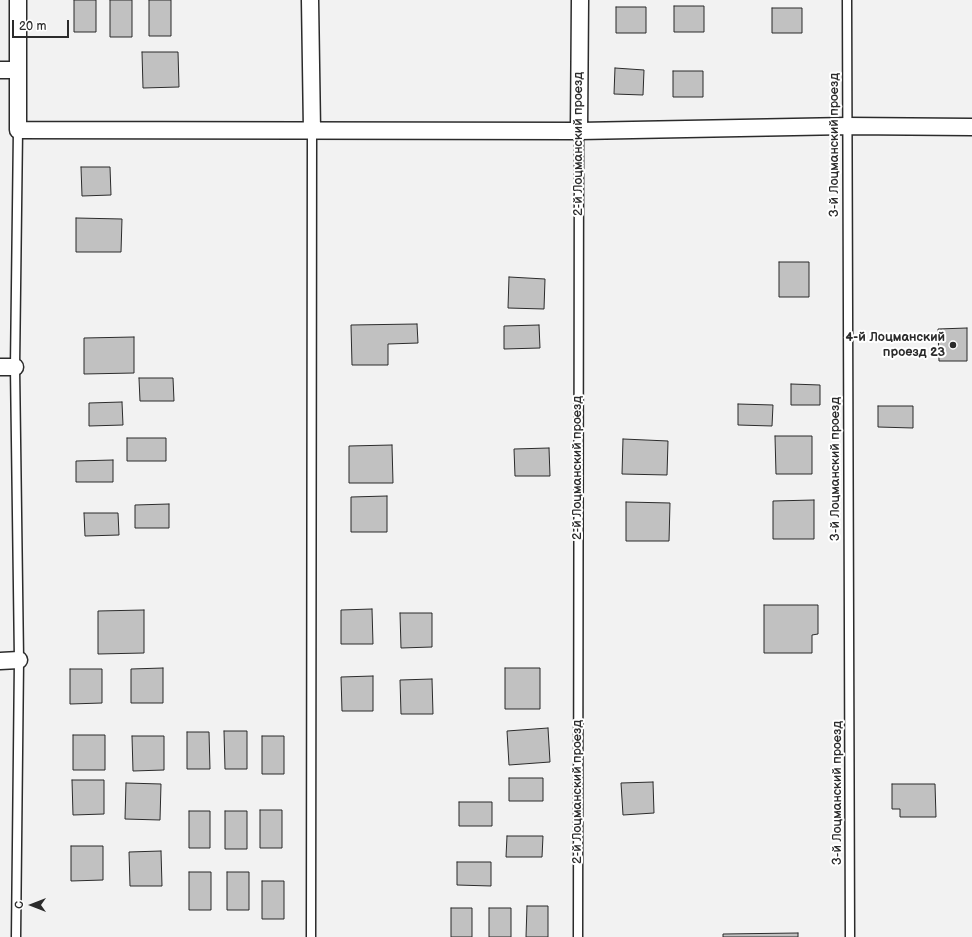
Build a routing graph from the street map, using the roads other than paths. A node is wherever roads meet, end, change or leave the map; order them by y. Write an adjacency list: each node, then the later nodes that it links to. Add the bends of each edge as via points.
1 (18, 0): 6 (street)
2 (310, 0): 10 (street)
3 (580, 0): 11 (street, 2-й Лоцманский проезд)
4 (847, 0): 7 (lane, 3-й Лоцманский проезд)
5 (0, 70): 6 (street)
6 (18, 70): 9 (street)
7 (847, 126): 8 (street); 11 (street); 18 (lane, 3-й Лоцманский проезд)
8 (972, 127)
9 (18, 130): 10 (street); 12 (lane)
10 (312, 130): 11 (street); 16 (lane)
11 (579, 131): 17 (lane, 2-й Лоцманский проезд)
12 (8, 367): 13 (lane)
13 (19, 660): 14 (street); 15 (lane)
14 (0, 661)
15 (16, 937)
16 (311, 937)
17 (578, 937)
18 (850, 937)

